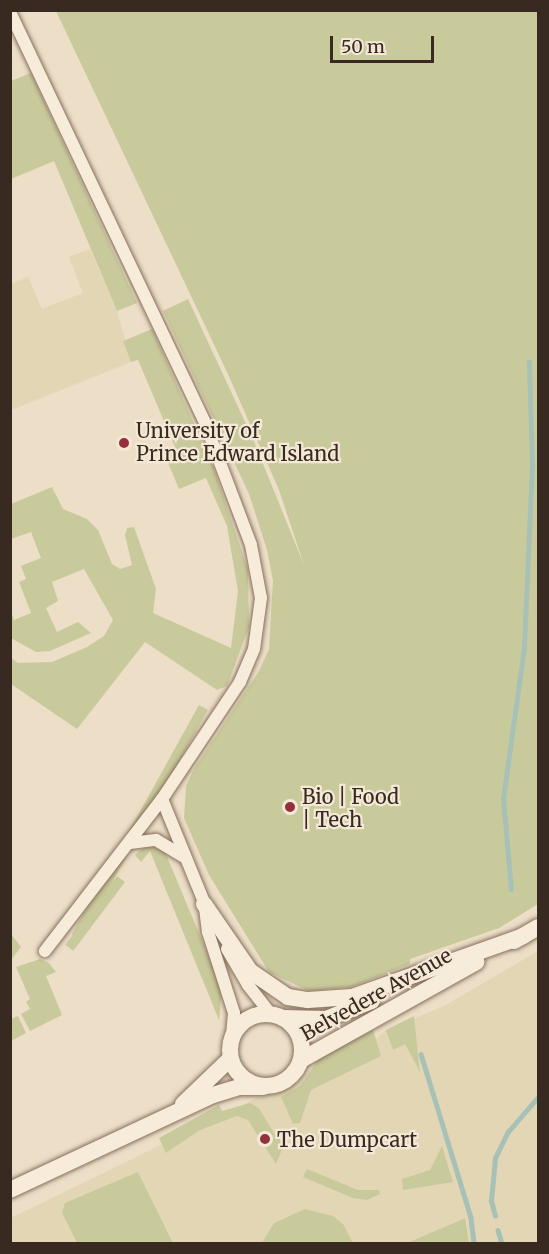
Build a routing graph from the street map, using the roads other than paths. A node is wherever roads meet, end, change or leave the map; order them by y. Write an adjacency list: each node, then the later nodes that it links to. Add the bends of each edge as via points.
1 (10, 12): 2 (street, via 205,423 251,545 261,598 254,650 240,682)
2 (162, 799): 3 (street); 4 (street)
3 (130, 843): 4 (street, via 156,840); 8 (street)
4 (185, 857): 5 (street)
5 (204, 904): 7 (main road, via 255,975 288,997 308,1000 352,997); 10 (street, via 242,977); 11 (street, via 208,932 234,1013)
6 (538, 927): 7 (main road, Belvedere Avenue)
7 (523, 936): 9 (main road, Belvedere Avenue)
8 (45, 951)
9 (472, 964): 10 (main road, Belvedere Avenue, via 326,1018); 13 (main road, Belvedere Avenue)
10 (277, 1016): 11 (main road, via 248,1018); 13 (main road, via 299,1036)
11 (232, 1034): 12 (main road)
12 (230, 1059): 14 (main road, via 242,1078); 15 (main road)
13 (301, 1060): 14 (main road, via 290,1078)
14 (262, 1087): 15 (main road, via 225,1091)
15 (176, 1110): 16 (main road)
16 (10, 1190)

